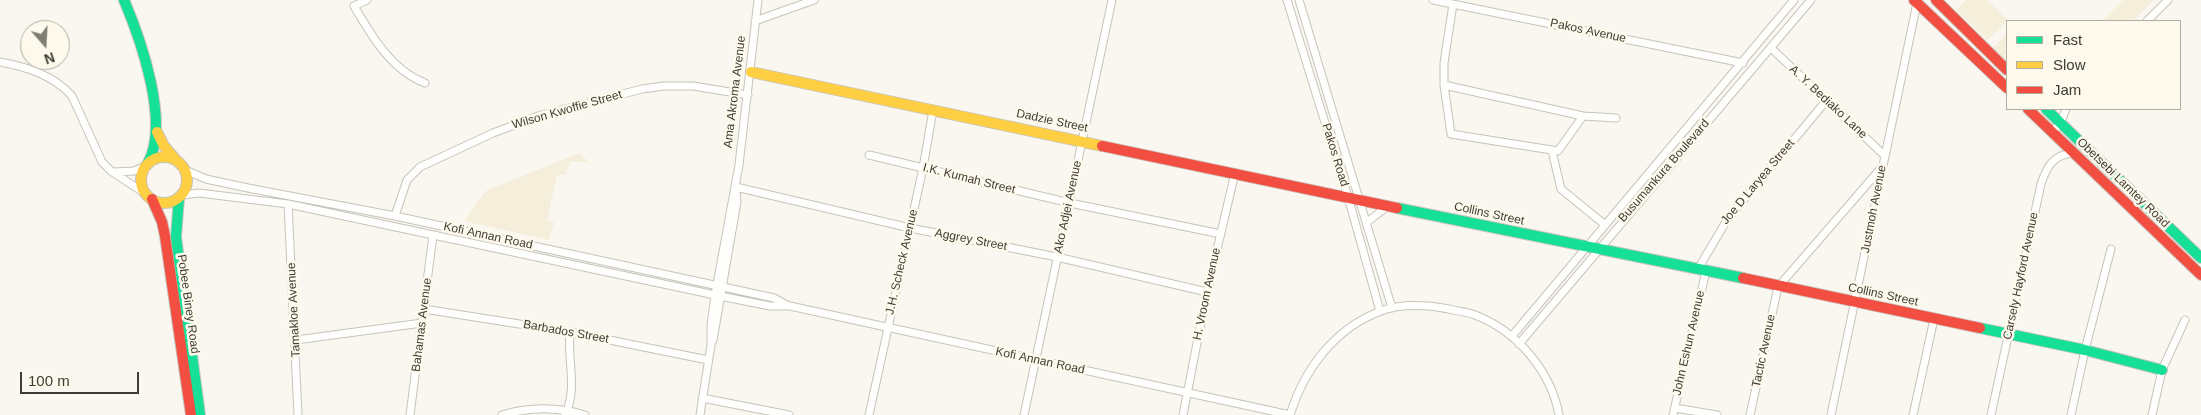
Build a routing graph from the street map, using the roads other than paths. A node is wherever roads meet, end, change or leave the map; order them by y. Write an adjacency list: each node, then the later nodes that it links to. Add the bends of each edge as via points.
1 (124, 0): 34 (street, via 139,41)
2 (367, 0): 22 (street, via 354,6 382,50 413,77)
3 (758, 0): 15 (street, Ama Akroma Avenue)
4 (814, 0): 15 (street)
5 (1112, 0): 36 (street, Ako Adjei Avenue)
6 (1287, 0): 51 (street, Pakos Road)
7 (1299, 0): 52 (street, Pakos Road)
8 (1433, 0): 14 (street, Pakos Avenue)
9 (1794, 0): 19 (street, Busumankura Boulevard)
10 (1811, 0): 17 (street, Busumankura Boulevard)
11 (1936, 0): 20 (street)
12 (2168, 0): 16 (street)
13 (1915, 2): 24 (street); 40 (street, Justmoh Avenue)
14 (1453, 4): 19 (street, Pakos Avenue); 23 (street, via 1446,42)
15 (755, 20): 21 (street, Ama Akroma Avenue)
16 (2149, 20)
17 (1771, 48): 26 (street, A. Y. Bediako Lane); 64 (street, Busumankura Boulevard)
18 (0, 62): 46 (street, via 40,73 64,87 75,101 97,154)
19 (1743, 63): 58 (street, Busumankura Boulevard)
20 (2006, 69)
21 (750, 72): 25 (street, Ama Akroma Avenue); 27 (street, Dadzie Street)
22 (425, 83)
23 (1444, 85): 31 (street); 37 (street, via 1451,134)
24 (2006, 87)
25 (748, 95): 48 (street, Ama Akroma Avenue); 56 (street, Wilson Kwoffie Street, via 693,86 664,86 628,92 538,116 420,167 407,180)
26 (1826, 101): 40 (street, A. Y. Bediako Lane); 67 (street, Joe D Laryea Street, via 1718,232)
27 (933, 110): 36 (street, Dadzie Street); 44 (street, J.H. Scheck Avenue)
28 (2029, 110): 35 (street, Obetsebi Lamtey Road)
29 (2047, 110): 33 (street, Obetsebi Lamtey Road)
30 (2066, 110): 33 (street)
31 (1583, 116): 32 (street); 37 (street, via 1561,148)
32 (1616, 118)
33 (2060, 124): 35 (street); 65 (street, Obetsebi Lamtey Road)
34 (156, 131): 41 (street); 42 (street, via 154,154)
35 (2052, 132): 38 (street, Obetsebi Lamtey Road)
36 (1082, 140): 47 (street, Dadzie Street); 53 (street, Ako Adjei Avenue)
37 (1552, 151): 58 (street, via 1560,189)
38 (2073, 152): 68 (street, Obetsebi Lamtey Road); 83 (street, Carsely Hayford Avenue, via 2062,154 2047,168 2030,230)
39 (869, 156): 44 (street, I.K. Kumah Street)
40 (1885, 156): 43 (street, Justmoh Avenue)
41 (176, 160): 42 (street, via 163,157); 45 (street)
42 (147, 165): 46 (street, via 134,171); 50 (street, via 141,180)
43 (1883, 165): 70 (street); 73 (street, Justmoh Avenue)
44 (924, 168): 53 (street, I.K. Kumah Street); 59 (street, J.H. Scheck Avenue)
45 (185, 170): 49 (street, via 187,183); 56 (street, Kofi Annan Road, via 248,188)
46 (111, 171): 50 (street)
47 (1235, 173): 51 (street, Dadzie Street); 60 (street, H. Vroom Avenue)
48 (736, 187): 59 (street, Aggrey Street); 69 (street, Ama Akroma Avenue, via 737,202)
49 (180, 196): 50 (street, via 166,203); 54 (street, Kofi Annan Road, via 199,193); 96 (street, Pobee Biney Road, via 176,237)
50 (149, 197): 95 (street, Pobee Biney Road, via 166,236)
51 (1348, 197): 52 (street, Collins Street); 77 (street, Pakos Road)
52 (1360, 199): 55 (street, Collins Street); 57 (street, Pakos Road)
53 (1070, 203): 60 (street, I.K. Kumah Street); 66 (street, Ako Adjei Avenue)
54 (288, 204): 61 (street, Kofi Annan Road); 85 (street, Tamakloe Avenue)
55 (1388, 206): 57 (street); 62 (street, Collins Street)
56 (395, 216): 69 (street, Kofi Annan Road)
57 (1366, 222): 75 (street, Pakos Road)
58 (1604, 224): 62 (street, Busumankura Boulevard)
59 (910, 228): 66 (street, Aggrey Street); 81 (street, J.H. Scheck Avenue)
60 (1220, 234): 71 (street, H. Vroom Avenue)
61 (433, 235): 72 (street, Kofi Annan Road); 76 (street, Bahamas Avenue)
62 (1585, 247): 64 (street); 84 (street, Busumankura Boulevard)
63 (2111, 249): 87 (street)
64 (1596, 250): 67 (street, Collins Street); 86 (street, Busumankura Boulevard)
65 (2200, 254)
66 (1057, 256): 71 (street, Aggrey Street); 89 (street, Ako Adjei Avenue)
67 (1702, 270): 70 (street, Collins Street); 94 (street, John Eshun Avenue)
68 (2201, 275)
69 (720, 287): 72 (street, Ama Akroma Avenue); 74 (street, Kofi Annan Road, via 774,298)
70 (1778, 287): 73 (street, Collins Street); 109 (street, Tactic Avenue)
71 (1207, 292): 91 (street, H. Vroom Avenue)
72 (718, 295): 74 (street, Kofi Annan Road, via 770,306); 88 (street, Ama Akroma Avenue)
73 (1856, 302): 78 (street, Collins Street); 110 (street, Justmoh Avenue)
74 (790, 306): 81 (street, Kofi Annan Road)
75 (1392, 308): 77 (street); 84 (street, via 1434,306 1475,315)
76 (424, 309): 80 (street, Bahamas Avenue); 82 (street, Barbados Street)
77 (1380, 311): 106 (street, via 1336,339 1314,362 1298,389)
78 (1934, 319): 83 (street, Collins Street); 111 (street)
79 (2185, 320): 90 (street)
80 (422, 323): 85 (street); 98 (street, Bahamas Avenue)
81 (887, 328): 89 (street, Kofi Annan Road); 103 (street, J.H. Scheck Avenue)
82 (570, 332): 88 (street, Barbados Street); 93 (street, via 568,348 572,381 571,401)
83 (2009, 334): 87 (street, Collins Street); 112 (street, Carsely Hayford Avenue)
84 (1512, 336): 86 (street)
85 (296, 340): 97 (street, Tamakloe Avenue)
86 (1519, 344): 107 (street, via 1538,364 1556,399)
87 (2085, 350): 90 (street, Collins Street); 113 (street)
88 (708, 360): 92 (street, Ama Akroma Avenue)
89 (1036, 360): 91 (street, Kofi Annan Road); 104 (street, Ako Adjei Avenue)
90 (2162, 370): 114 (street)
91 (1186, 392): 105 (street, H. Vroom Avenue); 106 (street, Kofi Annan Road)
92 (702, 398): 101 (street, Ama Akroma Avenue); 102 (street)
93 (566, 412): 99 (street, via 541,408); 100 (street)
94 (1674, 412): 108 (street)
95 (191, 415)
96 (200, 415)
97 (298, 415)
98 (410, 415)
99 (502, 415)
100 (585, 415)
101 (700, 415)
102 (789, 415)
103 (870, 415)
104 (1024, 415)
105 (1182, 415)
106 (1290, 415)
107 (1559, 415)
108 (1716, 415)
109 (1750, 415)
110 (1831, 415)
111 (1913, 415)
112 (1992, 415)
113 (2071, 415)
114 (2152, 415)

